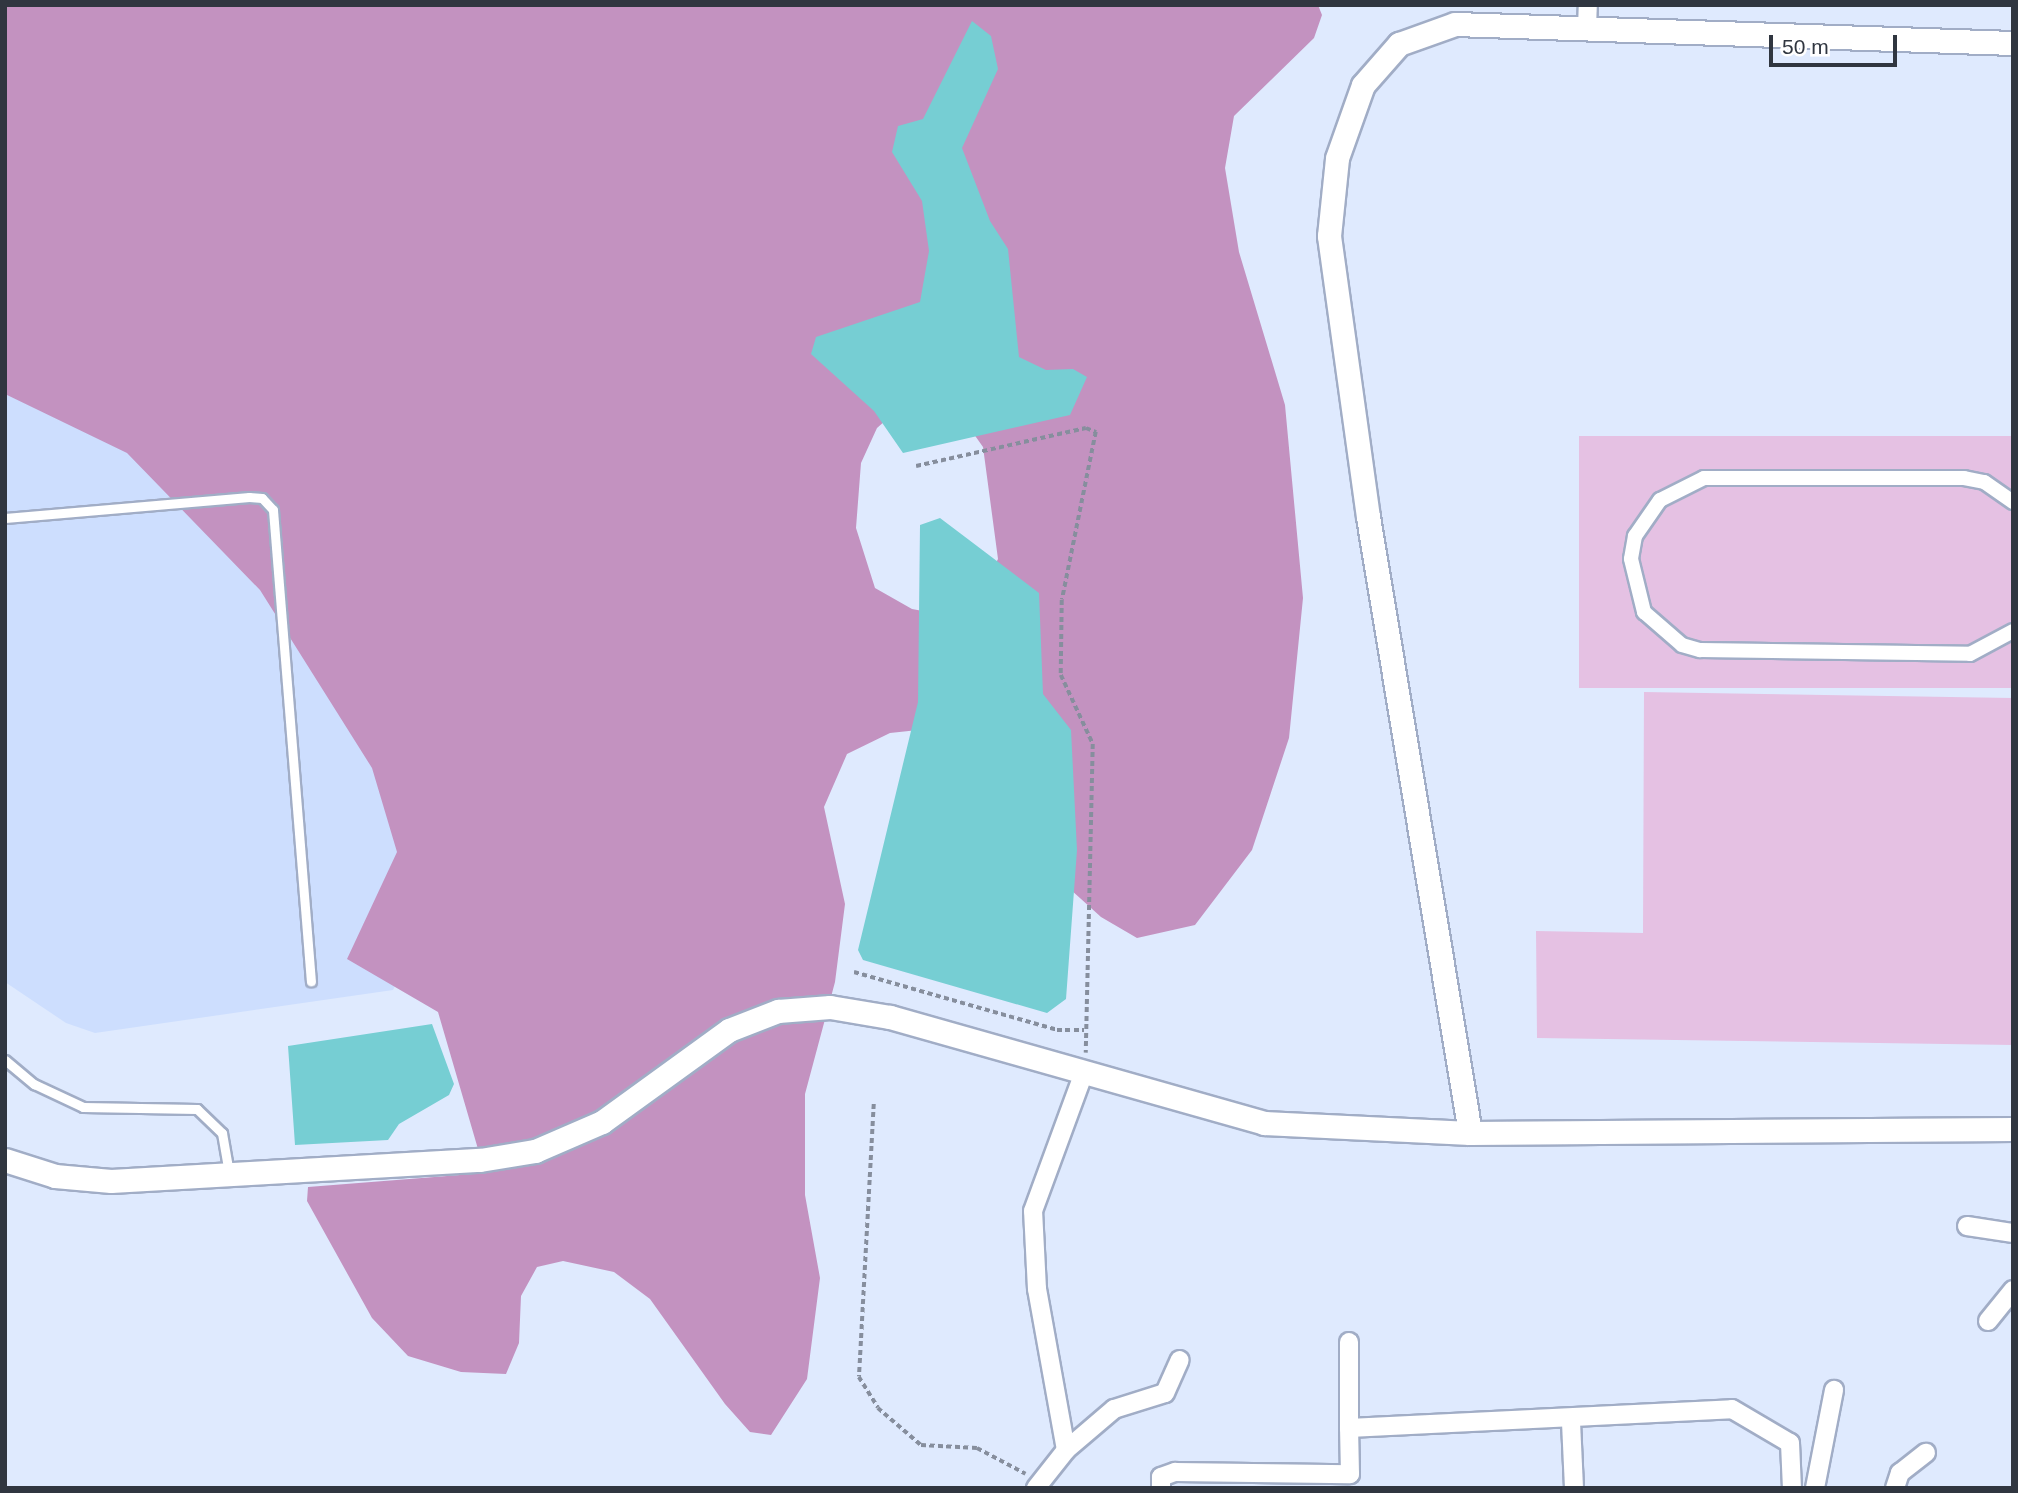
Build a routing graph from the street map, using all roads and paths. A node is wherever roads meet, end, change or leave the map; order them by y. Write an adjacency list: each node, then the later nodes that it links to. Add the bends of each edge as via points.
1 (1588, 16): 2 (street, via 1829,41); 14 (street, via 1454,24 1399,44 1363,85 1332,193 1337,315)
2 (2013, 43)
3 (916, 466): 9 (path, via 1086,428 1096,432 1062,600 1062,675 1093,744)
4 (2013, 502): 6 (street, via 1984,482 1964,478 1704,478 1660,500 1635,536 1631,559 1644,612 1682,645 1700,650 1970,654)
5 (5, 518): 8 (lane, via 249,497 262,498 273,510)
6 (2013, 631)
7 (854, 972): 9 (path, via 1057,1030)
8 (311, 981)
9 (1084, 1030): 11 (path)
10 (5, 1060): 16 (lane, via 46,1091 83,1107 197,1109 222,1133)
11 (1083, 1075): 14 (street, via 1264,1123); 16 (street, via 856,1009 790,1010 729,1030 602,1122 535,1151 480,1160); 26 (street, via 1033,1212 1037,1289)
12 (874, 1104): 29 (path, via 859,1377 878,1408 921,1445 976,1448 1004,1458)
13 (2013, 1129): 14 (street)
14 (1470, 1133)
15 (5, 1160): 16 (street, via 83,1181)
16 (229, 1175)
17 (1966, 1226): 18 (street)
18 (2013, 1233)
19 (2013, 1290): 20 (street)
20 (1988, 1321)
21 (1349, 1342): 25 (street)
22 (1181, 1360): 26 (street, via 1165,1392 1114,1409)
23 (1834, 1390): 33 (street)
24 (1571, 1422): 25 (street); 31 (street); 32 (street, via 1732,1409 1790,1443)
25 (1349, 1428): 28 (street)
26 (1066, 1450): 29 (street)
27 (1926, 1452): 34 (street, via 1900,1473)
28 (1350, 1481): 30 (street, via 1175,1472 1161,1477)
29 (1038, 1485)
30 (1161, 1488)
31 (1574, 1488)
32 (1792, 1488)
33 (1815, 1488)
34 (1895, 1488)

